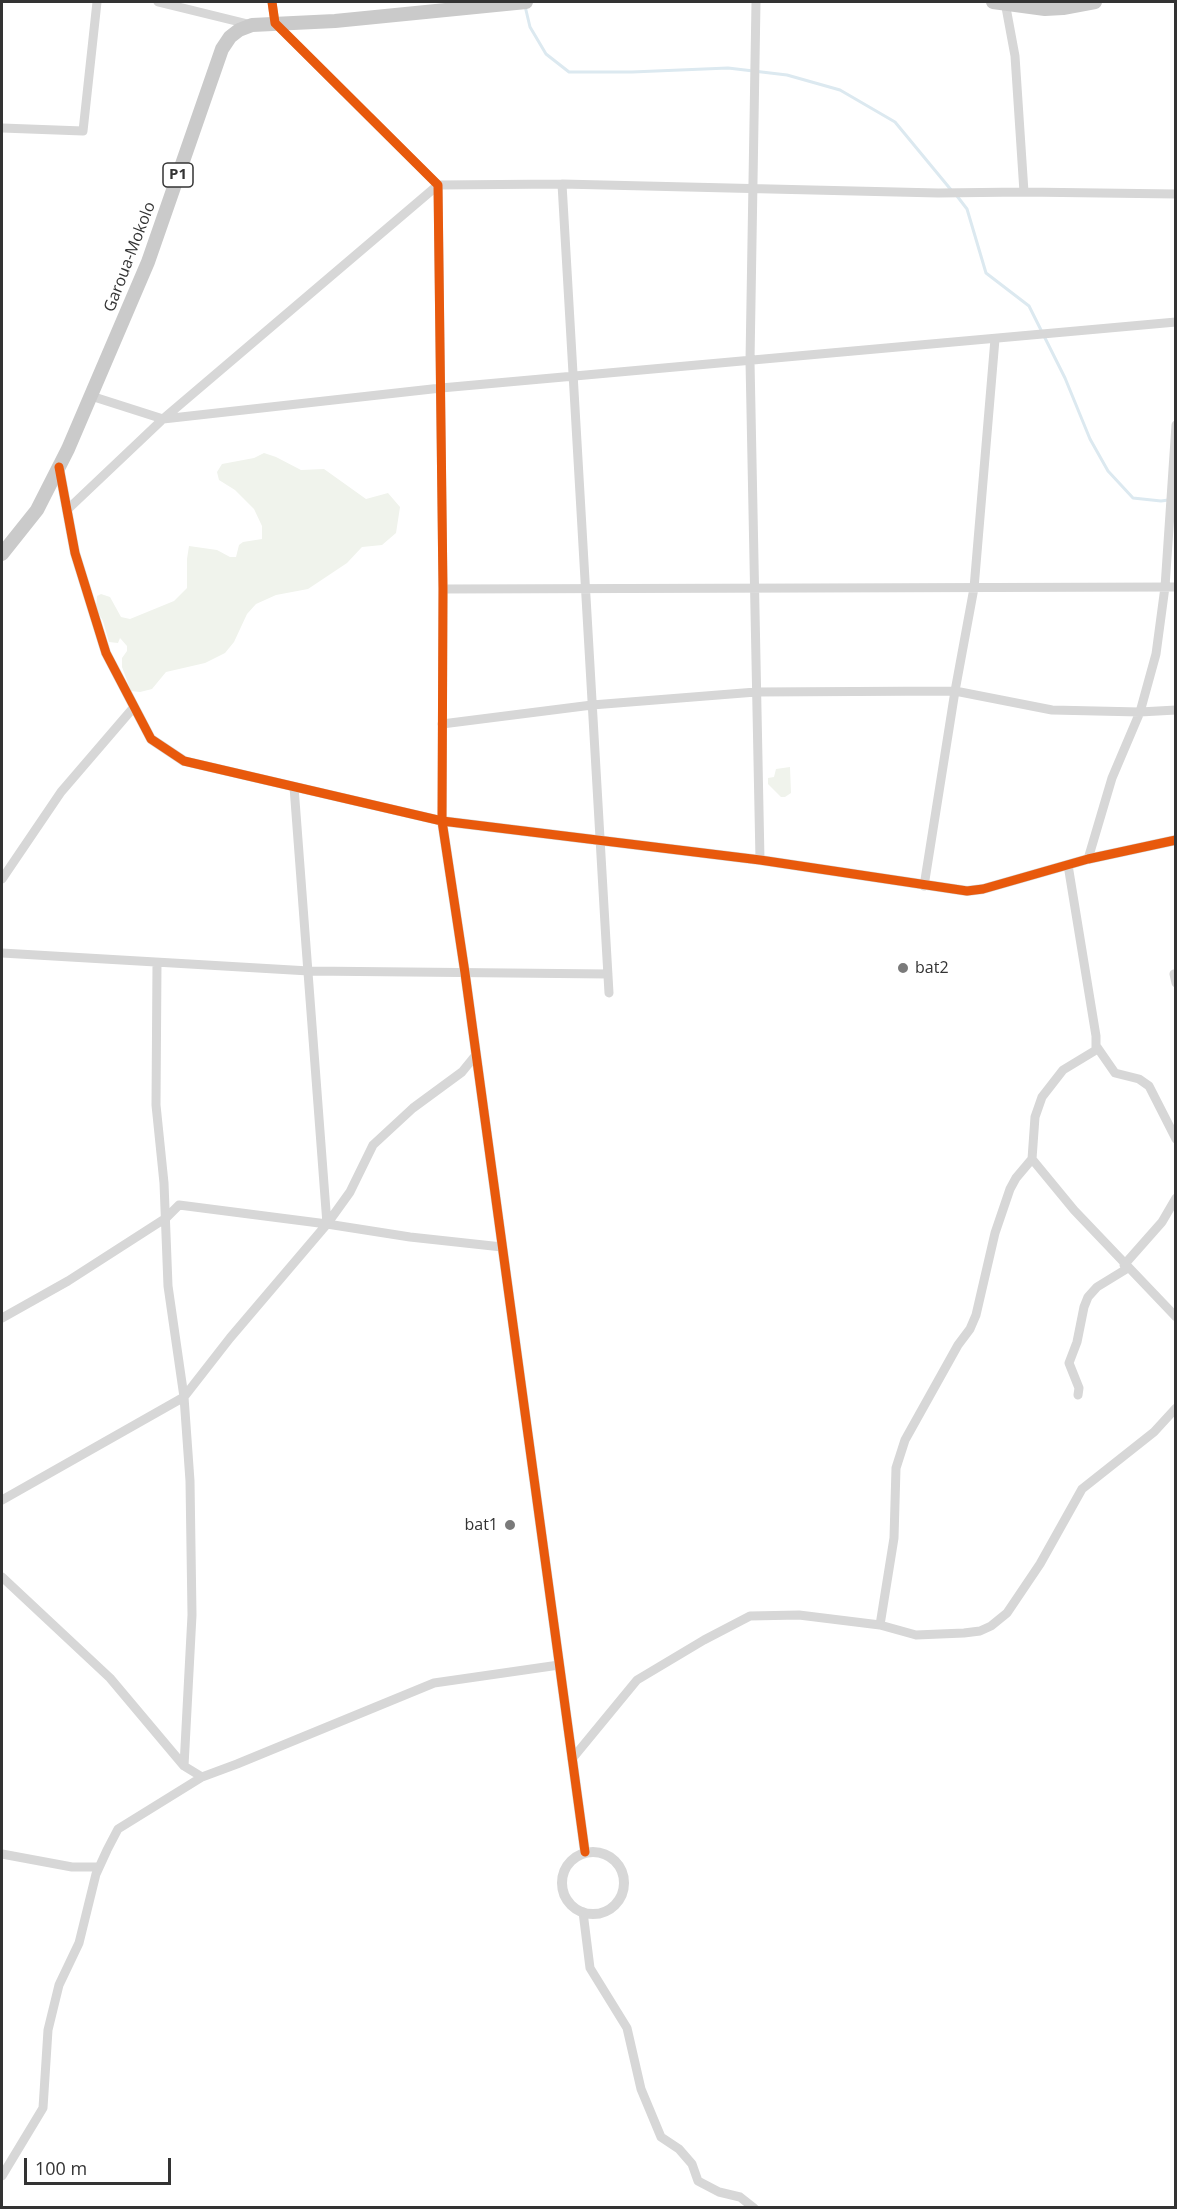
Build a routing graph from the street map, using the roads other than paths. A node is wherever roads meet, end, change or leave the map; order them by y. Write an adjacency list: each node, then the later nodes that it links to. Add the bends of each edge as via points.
1 (97, 2): 10 (street, via 82,131)
2 (158, 2): 9 (street)
3 (272, 2): 8 (street)
4 (526, 2): 8 (main road, Garoua-Mokolo / P1, via 335,21)
5 (756, 2): 13 (street)
6 (1001, 2): 7 (main road, via 1045,9); 14 (street, via 1015,56)
7 (1095, 2)
8 (275, 23): 9 (main road, Garoua-Mokolo / P1); 11 (street)
9 (252, 25): 21 (main road, Garoua-Mokolo / P1, via 230,37 222,49 148,262)
10 (2, 128)
11 (438, 184): 12 (street); 20 (street); 22 (street)
12 (562, 184): 13 (street); 19 (street)
13 (753, 189): 14 (street); 18 (street)
14 (1024, 192): 15 (street)
15 (1176, 194)
16 (1176, 322): 17 (street)
17 (995, 339): 18 (street); 31 (street)
18 (750, 361): 19 (street); 30 (street)
19 (573, 377): 20 (street); 29 (street)
20 (441, 388): 22 (street); 32 (street)
21 (91, 396): 22 (street); 24 (main road, Garoua-Mokolo / P1)
22 (163, 419): 25 (street)
23 (1176, 425): 27 (street)
24 (59, 466): 25 (street); 26 (main road, Garoua-Mokolo / P1, via 37,510)
25 (67, 510): 36 (street, via 75,553 106,653)
26 (2, 554)
27 (1165, 587): 28 (street); 31 (street); 38 (street, via 1158,644)
28 (1176, 587)
29 (585, 588): 30 (street); 32 (street); 35 (street)
30 (754, 588): 31 (street); 34 (street)
31 (974, 588): 33 (street)
32 (443, 589): 39 (street)
33 (954, 691): 34 (street); 38 (street, via 1052,710); 48 (street)
34 (756, 692): 35 (street); 45 (street)
35 (592, 705): 39 (street); 42 (street)
36 (134, 707): 40 (street, via 151,739 184,761); 47 (street, via 61,792)
37 (1176, 710): 38 (street)
38 (1140, 712): 44 (street, via 1112,778)
39 (442, 724): 41 (street)
40 (294, 787): 41 (street); 51 (street)
41 (442, 821): 42 (street); 52 (street)
42 (600, 840): 45 (street); 53 (street)
43 (1176, 840): 44 (street)
44 (1088, 858): 46 (street)
45 (760, 860): 48 (street)
46 (1068, 865): 48 (street, via 977,891); 55 (street)
47 (2, 879)
48 (924, 886)
49 (2, 953): 50 (street)
50 (157, 963): 51 (street); 60 (street, via 156,1105)
51 (309, 971): 52 (street); 61 (street)
52 (465, 973): 53 (street); 56 (street)
53 (608, 974): 54 (street)
54 (609, 993)
55 (1097, 1047): 57 (street, via 1115,1073 1149,1086); 58 (street, via 1095,1052 1063,1070 1042,1097 1035,1117)
56 (475, 1056): 61 (street, via 462,1072 413,1108 373,1145 350,1192); 62 (street)
57 (1176, 1139)
58 (1032, 1159): 63 (street); 71 (street, via 1010,1189 970,1329 921,1410 899,1457 894,1538)
59 (1176, 1198): 63 (street)
60 (166, 1218): 61 (street, via 178,1205); 65 (street); 67 (street, via 168,1286)
61 (327, 1224): 62 (street); 67 (street)
62 (502, 1247): 72 (street)
63 (1126, 1266): 64 (street); 66 (street, via 1097,1287 1084,1307 1069,1363)
64 (1176, 1317)
65 (2, 1318)
66 (1078, 1395)
67 (184, 1397): 69 (street); 74 (street, via 192,1615)
68 (1176, 1408): 71 (street, via 1154,1432 1082,1489 1040,1564 1000,1620 980,1631 940,1636 916,1635)
69 (2, 1500)
70 (2, 1578): 74 (street, via 110,1678)
71 (880, 1625): 73 (street, via 799,1615 750,1616 637,1680)
72 (559, 1665): 73 (street); 75 (street, via 434,1683)
73 (572, 1759): 76 (street)
74 (184, 1766): 75 (street)
75 (202, 1777): 78 (street, via 118,1829)
76 (585, 1852): 79 (street, via 569,1862 561,1885 572,1906); 79 (street, via 603,1853 614,1859 624,1881 623,1893 607,1911)
77 (2, 1854): 78 (street, via 72,1867)
78 (99, 1867): 80 (street, via 79,1943 59,1985 48,2030 43,2108)
79 (583, 1912): 81 (street, via 590,1968 627,2028 641,2089 661,2137 692,2163 698,2181 740,2197)
80 (2, 2176)
81 (754, 2208)

